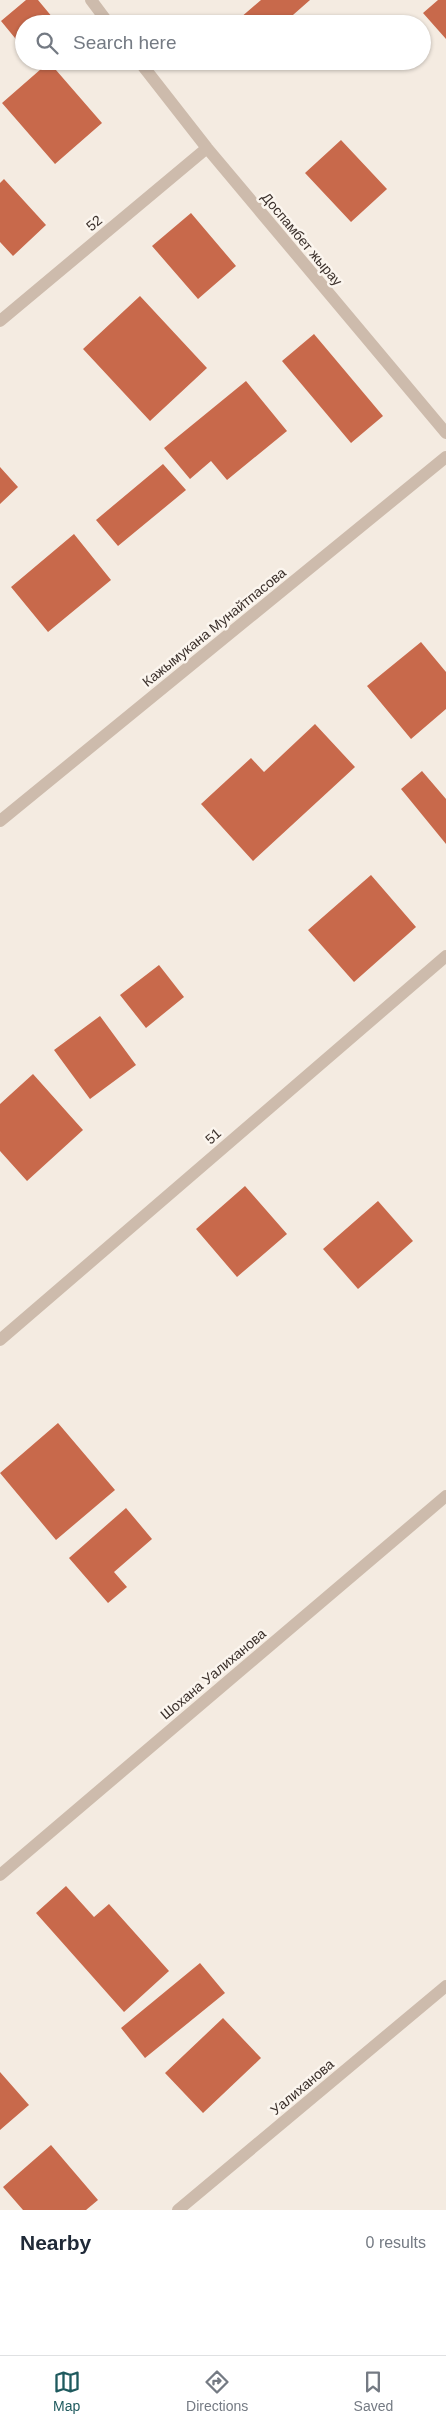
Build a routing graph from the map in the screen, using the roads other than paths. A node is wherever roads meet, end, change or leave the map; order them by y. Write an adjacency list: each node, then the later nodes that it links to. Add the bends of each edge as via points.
1 (91, 0): 2 (street)
2 (103, 15)
3 (146, 70): 4 (street, Доспамбет жырау)
4 (207, 148): 5 (street, 52); 6 (street, Доспамбет жырау)
5 (0, 321)
6 (446, 433)
7 (446, 457): 8 (street, Кажымукана Мунайтпасова)
8 (0, 821)
9 (446, 956): 10 (street, 51)
10 (0, 1340)
11 (446, 1496): 12 (street, Шохана Уалиханова)
12 (0, 1875)
13 (446, 1986): 14 (street, Уалиханова)
14 (178, 2210)

